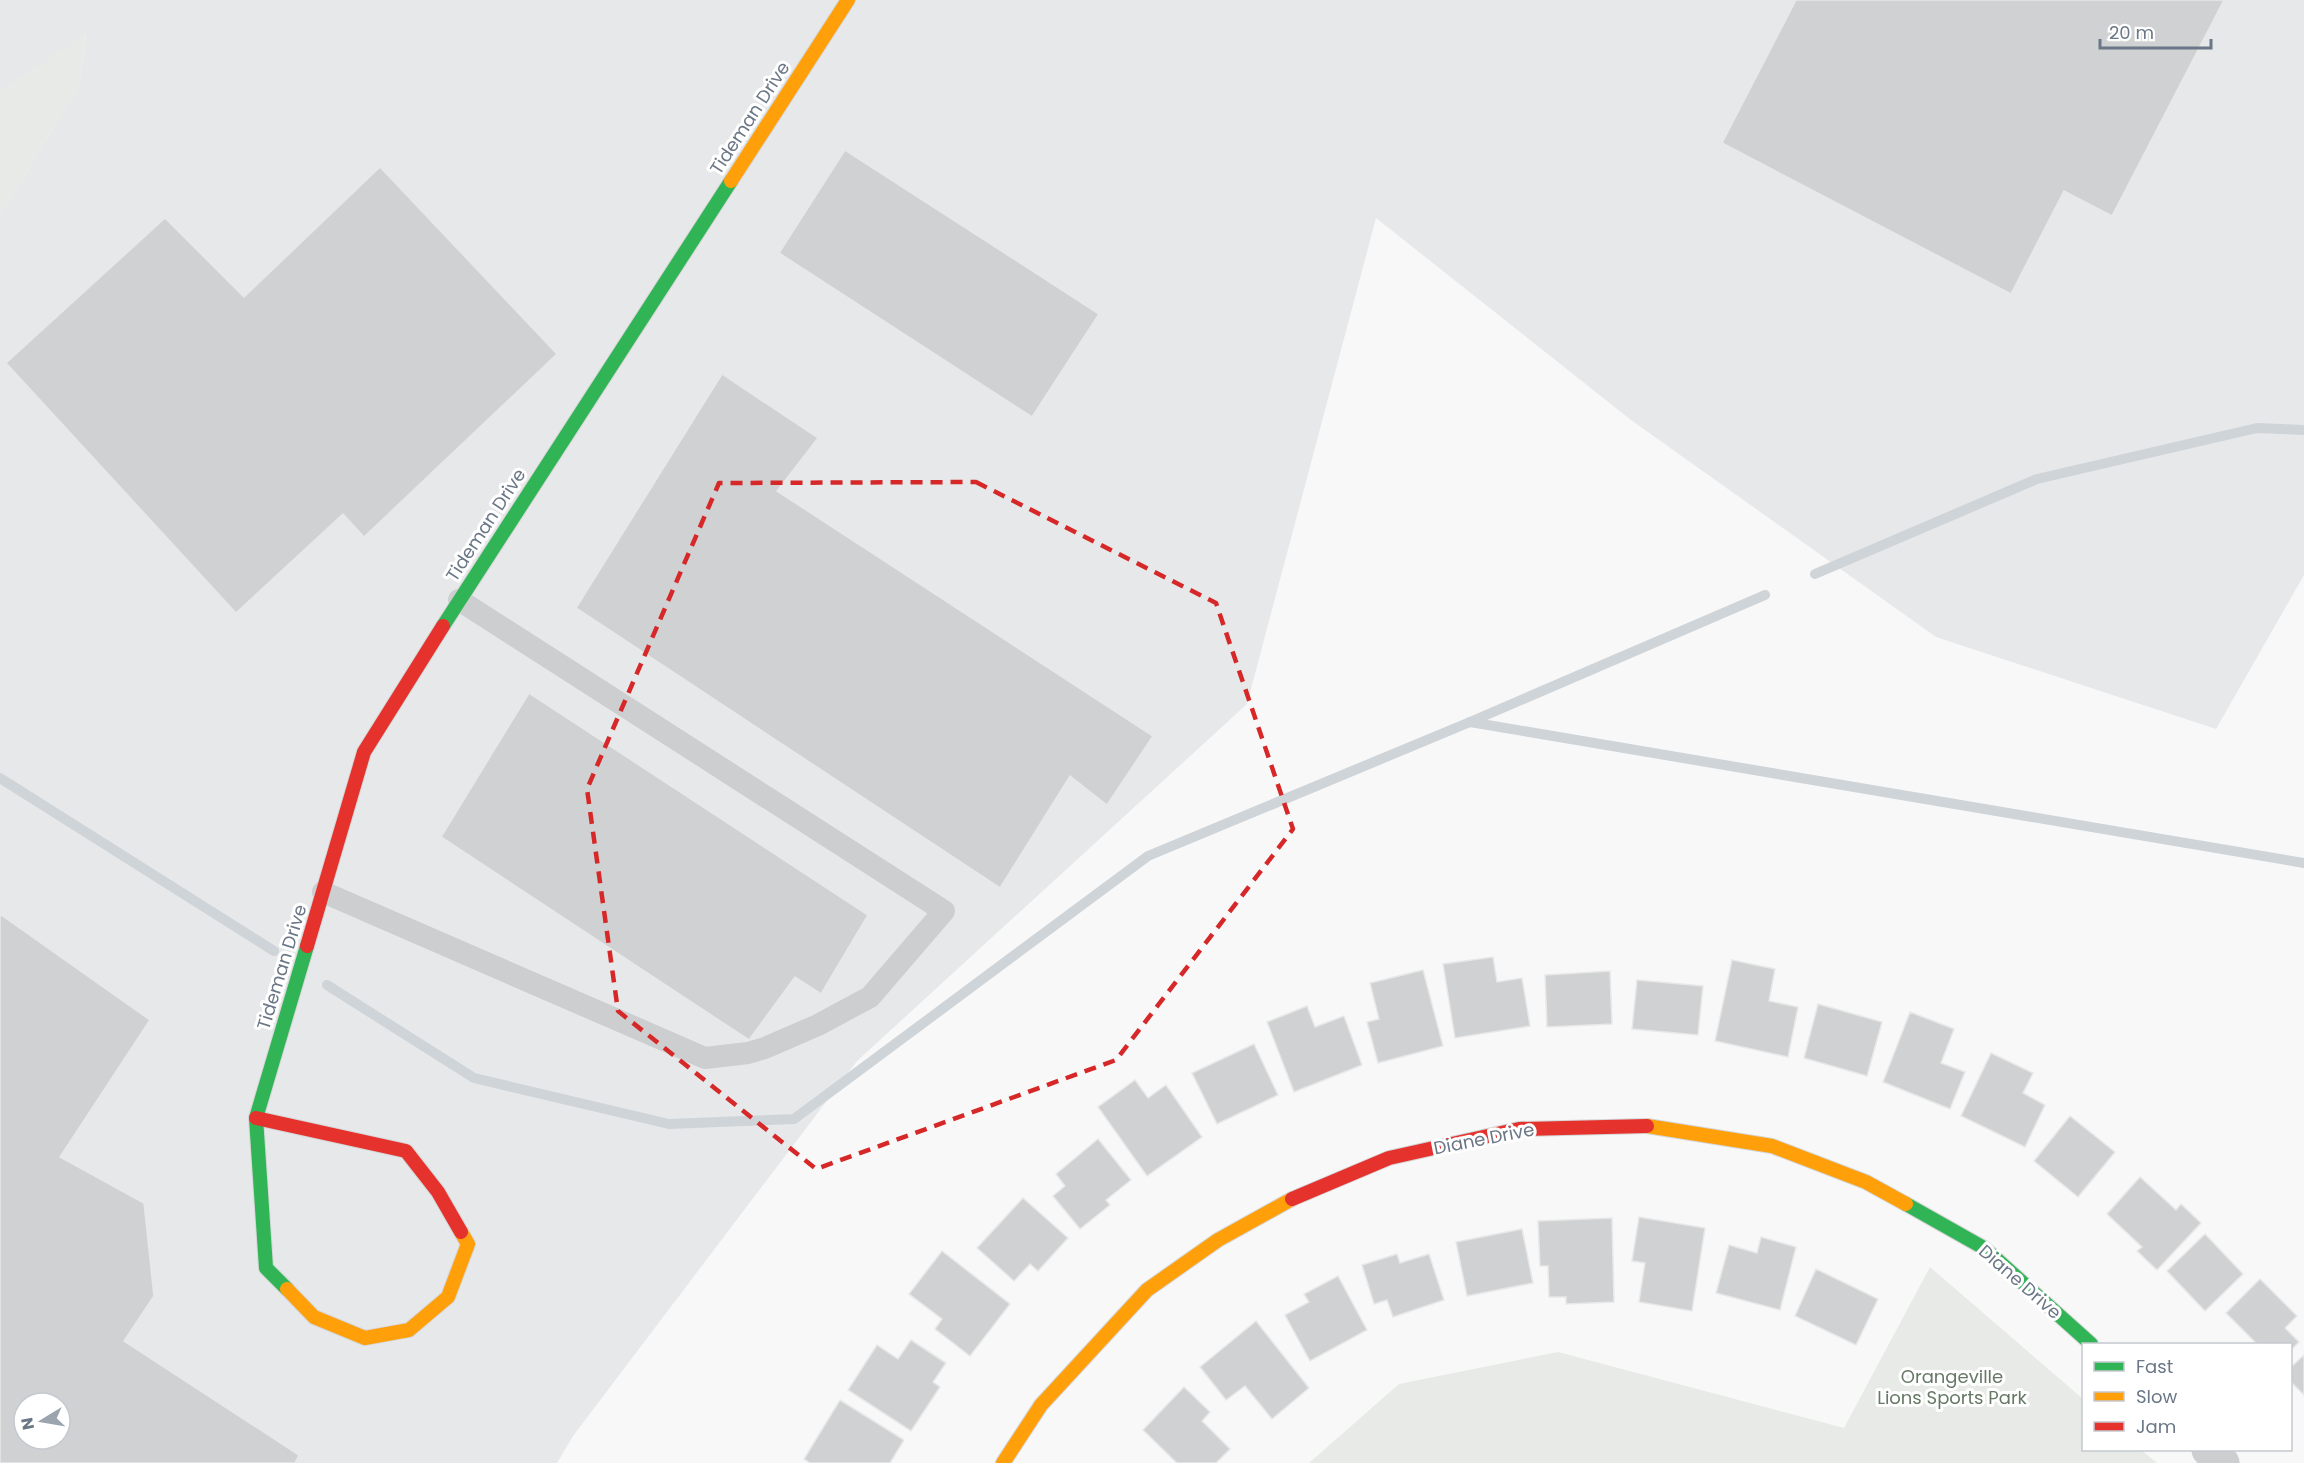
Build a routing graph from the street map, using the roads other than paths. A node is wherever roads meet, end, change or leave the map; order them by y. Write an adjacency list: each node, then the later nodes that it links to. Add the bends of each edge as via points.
1 (848, 0): 2 (street, Tideman Drive)
2 (459, 600): 3 (street, Tideman Drive, via 364,752); 3 (lane, via 944,911 870,997 765,1048 705,1058)
3 (323, 892): 4 (street, Tideman Drive)
4 (255, 1118): 4 (street, Tideman Drive, via 266,1268 314,1317 365,1338 409,1330 448,1297 468,1244 438,1192 406,1151)
5 (2090, 1343): 7 (street, Diane Drive, via 1984,1248 1866,1182 1772,1146 1649,1126 1519,1128 1389,1158 1301,1194 1218,1240 1146,1290 1041,1405)
6 (2210, 1451): 8 (street)
7 (1003, 1463)
8 (2223, 1463)

